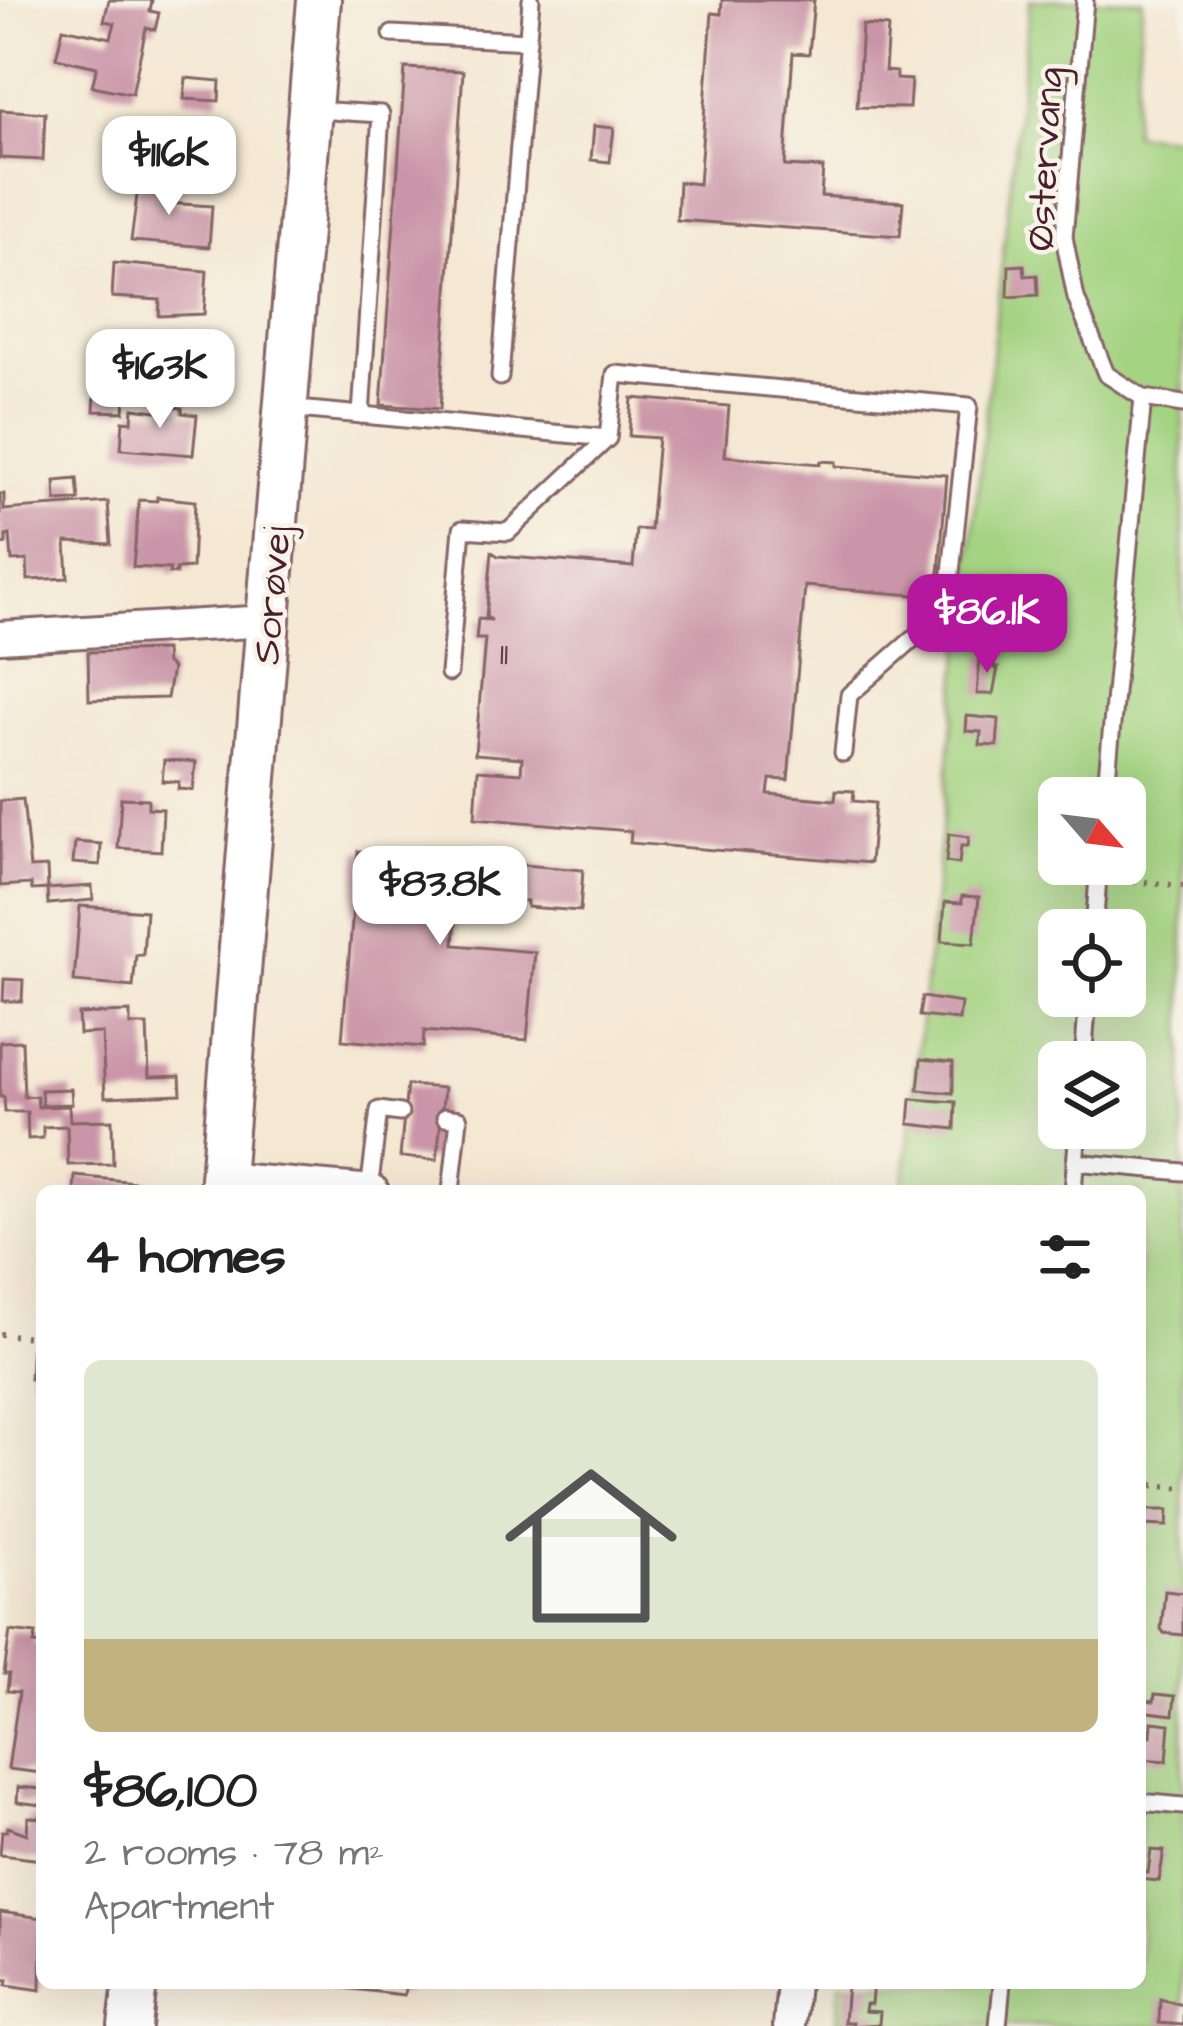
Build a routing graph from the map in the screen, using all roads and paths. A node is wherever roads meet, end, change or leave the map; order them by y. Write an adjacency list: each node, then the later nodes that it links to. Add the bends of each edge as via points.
1 (319, 0): 6 (street, Sorøvej)
2 (531, 0): 5 (lane)
3 (1085, 0): 8 (lane, Østervang, via 1064,237 1076,298 1106,374)
4 (392, 34): 5 (lane)
5 (528, 41): 7 (lane)
6 (310, 110): 10 (street, Sorøvej); 11 (lane, via 382,114)
7 (500, 377)
8 (1143, 398): 9 (lane); 17 (lane)
9 (1183, 404)
10 (284, 408): 11 (lane); 13 (street, Sorøvej)
11 (361, 415): 12 (lane)
12 (608, 438): 15 (lane, via 508,532 462,529); 16 (lane, via 615,374 970,406 947,609 849,695)
13 (268, 621): 14 (street); 25 (street, Sorøvej)
14 (0, 638)
15 (449, 673)
16 (843, 753)
17 (1108, 777)
18 (1146, 879): 19 (path)
19 (1183, 886)
20 (400, 1113): 26 (lane, via 379,1110)
21 (445, 1118): 27 (lane, via 459,1119)
22 (1076, 1149): 23 (lane)
23 (1075, 1162): 24 (lane); 28 (lane)
24 (1183, 1172)
25 (222, 1185)
26 (372, 1185)
27 (452, 1185)
28 (1073, 1185)
29 (0, 1334): 30 (path)
30 (36, 1337)
31 (1146, 1485): 32 (path)
32 (1183, 1488)
33 (1146, 1803): 34 (lane)
34 (1183, 1806)
35 (134, 1989): 38 (street)
36 (792, 1989): 39 (street)
37 (1001, 1989): 40 (lane)
38 (130, 2026)
39 (789, 2026)
40 (998, 2026)

